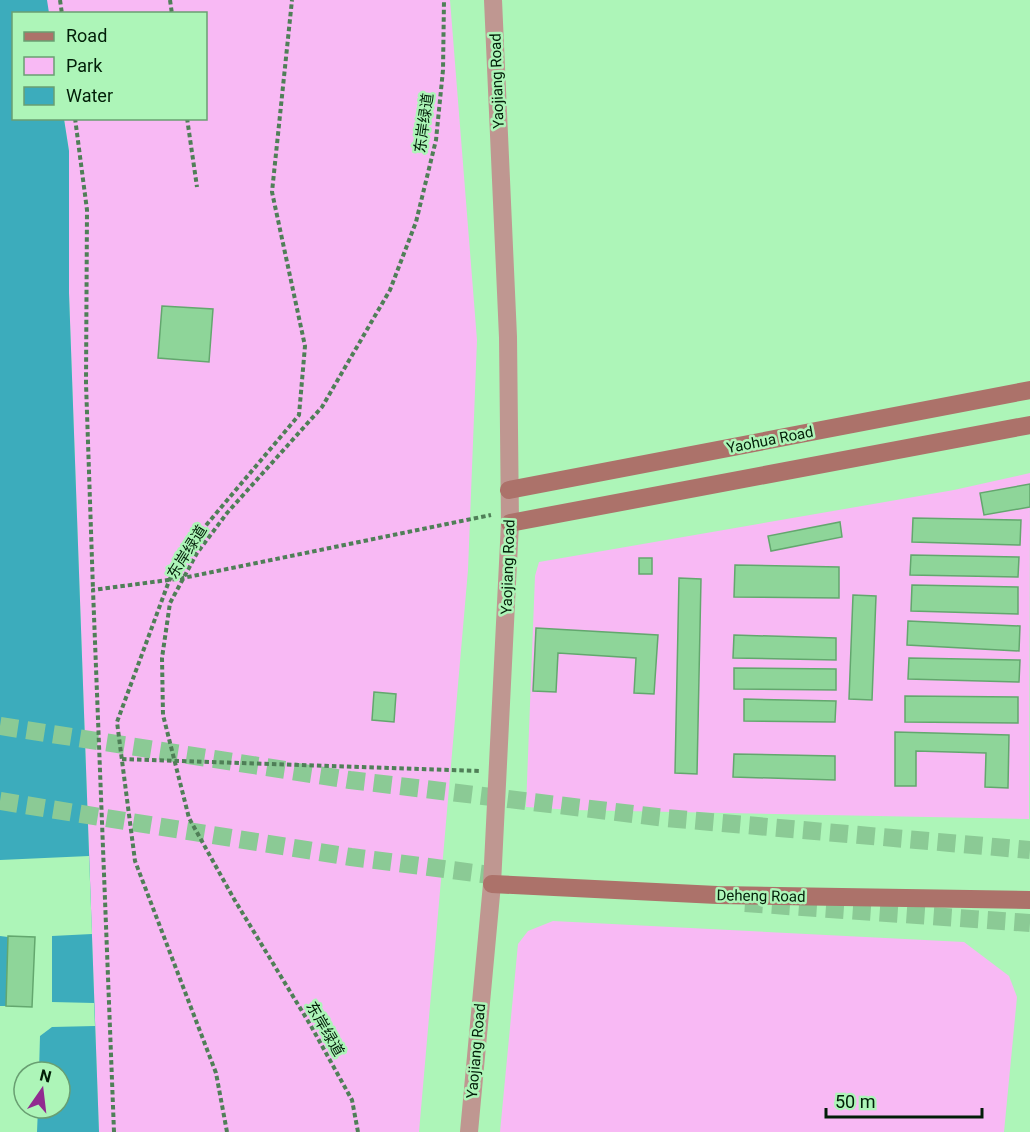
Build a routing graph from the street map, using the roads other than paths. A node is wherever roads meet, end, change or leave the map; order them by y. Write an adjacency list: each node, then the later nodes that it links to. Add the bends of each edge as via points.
1 (494, 0): 4 (street, Yaojiang Road, via 508,337)
2 (1030, 390): 4 (main road, Yaohua Road)
3 (1030, 425): 5 (main road)
4 (509, 490): 5 (street, Yaojiang Road)
5 (510, 517): 6 (street, Yaojiang Road)
6 (492, 884): 7 (main road, Deheng Road, via 717,896); 8 (street, Yaojiang Road)
7 (1030, 900)
8 (469, 1132)

